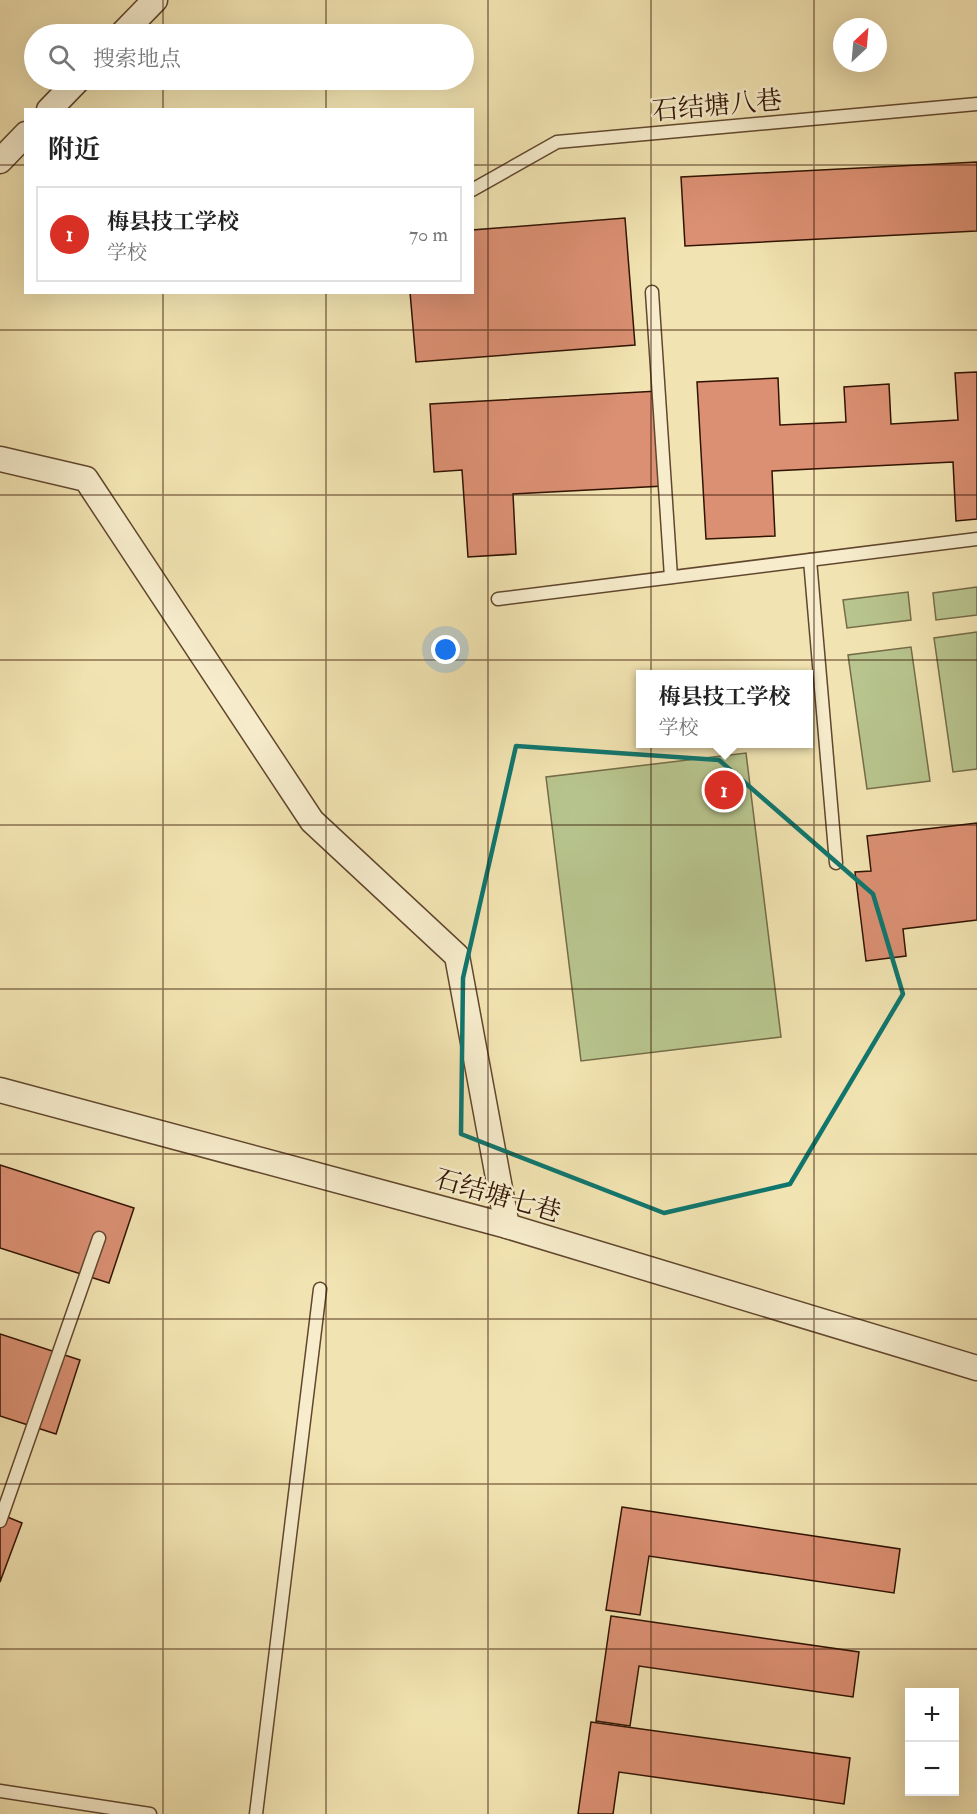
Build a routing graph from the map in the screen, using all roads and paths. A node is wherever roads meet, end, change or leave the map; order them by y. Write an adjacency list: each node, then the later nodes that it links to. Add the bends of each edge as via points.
1 (155, 0): 2 (street)
2 (132, 24)
3 (68, 90): 5 (street)
4 (977, 104): 8 (lane, 石结塘八巷, via 557,141)
5 (51, 108)
6 (24, 136): 7 (street)
7 (0, 161)
8 (474, 189)
9 (652, 292): 13 (lane)
10 (0, 459): 17 (street, via 86,479 312,821 457,956)
11 (977, 539): 12 (lane)
12 (810, 560): 13 (lane); 15 (lane)
13 (671, 577): 14 (lane)
14 (498, 599)
15 (836, 863)
16 (0, 1090): 17 (street, 石结塘七巷)
17 (507, 1226): 20 (street, 石结塘七巷)
18 (99, 1238): 21 (lane)
19 (320, 1289): 24 (lane)
20 (977, 1368)
21 (0, 1521)
22 (0, 1791): 23 (lane)
23 (150, 1814)
24 (256, 1814)

